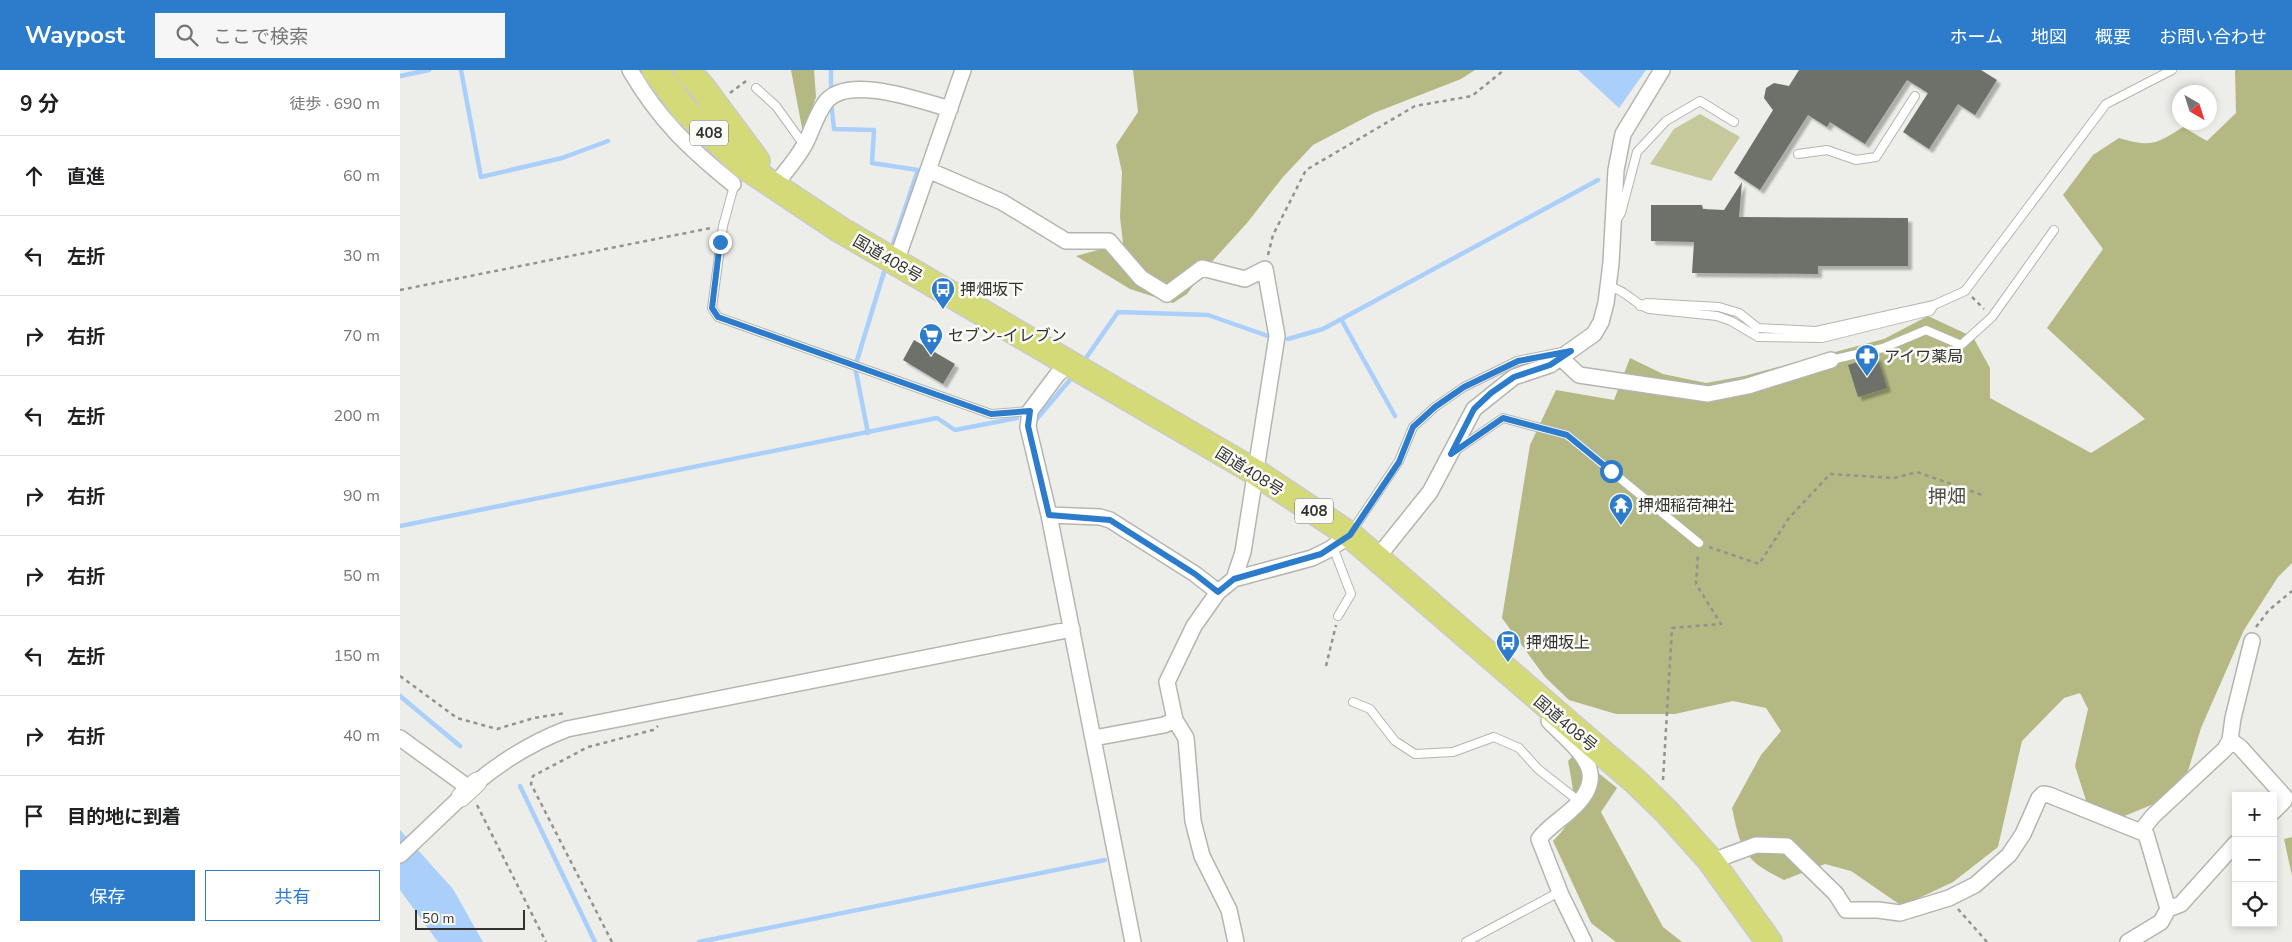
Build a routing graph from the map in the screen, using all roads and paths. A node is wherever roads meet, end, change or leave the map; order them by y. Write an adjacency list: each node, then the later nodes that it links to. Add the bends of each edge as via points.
1 (630, 70): 17 (street, via 663,121 696,154)
2 (654, 70): 17 (highway, 国道408号 / 408)
3 (687, 70): 18 (highway, 国道408号)
4 (963, 70): 12 (street)
5 (1504, 70): 23 (path, via 1472,96 1415,106 1306,170 1273,235)
6 (1662, 70): 20 (street, via 1623,134 1616,170)
7 (2172, 70): 26 (lane, via 2106,104)
8 (746, 81): 11 (path)
9 (756, 88): 14 (lane, via 776,106)
10 (1916, 96): 15 (lane, via 1876,157 1856,160 1826,150)
11 (725, 97)
12 (950, 109): 14 (street, via 852,88 831,98); 16 (street)
13 (1734, 122): 20 (lane, via 1700,101 1666,121 1637,152 1621,213)
14 (804, 145): 18 (street)
15 (1798, 154)
16 (928, 170): 22 (street); 23 (street, via 1002,202 1066,241 1109,241 1141,278 1167,294 1202,268 1245,279)
17 (738, 174): 18 (highway, 国道408号 / 408); 19 (lane)
18 (775, 185): 22 (highway, 国道408号 / 408, via 839,229)
19 (723, 226): 25 (path); 31 (lane, via 712,308 718,317 991,414)
20 (1612, 227): 24 (street)
21 (2054, 230): 27 (lane)
22 (896, 262): 30 (highway, 国道408号 / 408)
23 (1265, 269): 33 (street, via 1277,336)
24 (1608, 287): 26 (lane, via 1617,288 1640,306 1647,303 1719,307 1738,313 1758,328 1816,331 1934,304); 28 (street, via 1601,322 1594,334)
25 (400, 290)
26 (1965, 290): 27 (path)
27 (1992, 318): 29 (lane, via 1961,345 1926,330 1882,348)
28 (1566, 354): 29 (street, via 1579,375 1708,394 1748,386); 32 (street, via 1550,365 1514,377 1491,393 1474,409); 36 (lane, via 1518,361 1464,387 1435,407 1413,427 1399,462)
29 (1831, 360)
30 (1070, 363): 31 (street); 33 (highway, 国道408号 / 408)
31 (1030, 411): 35 (street, via 1028,426)
32 (1451, 454): 37 (lane, via 1503,418 1567,435); 38 (street, via 1417,510)
33 (1255, 472): 36 (highway, 国道408号 / 408); 39 (street, via 1243,552)
34 (1985, 496): 37 (path, via 1916,472 1894,478 1830,474 1789,518 1759,564)
35 (1049, 515): 41 (street, via 1110,520); 43 (street)
36 (1342, 541): 38 (highway, 国道408号 / 408); 39 (street, via 1312,558); 42 (lane, via 1350,594)
37 (1699, 543): 57 (path, via 1696,584 1721,624 1672,628)
38 (1377, 558): 45 (highway, 国道408号 / 408)
39 (1234, 579): 41 (street)
40 (2292, 591): 44 (path, via 2269,610 2257,625)
41 (1218, 592): 51 (street, via 1194,626 1167,682)
42 (1338, 616): 46 (path)
43 (1072, 629): 49 (street); 53 (street)
44 (2252, 641): 54 (street)
45 (1496, 663): 56 (street, via 1586,760 1591,770 1589,789); 57 (highway, 国道408号 / 408)
46 (1326, 666)
47 (400, 676): 50 (path, via 457,718 497,729 534,718)
48 (1353, 702): 56 (lane, via 1370,709 1395,741 1415,754 1454,752 1494,737 1519,748)
49 (659, 710): 55 (street, via 567,729 539,740 498,765); 67 (path, via 659,726 653,730 588,747 534,776 531,784)
50 (572, 712)
51 (1175, 720): 53 (street); 69 (street, via 1186,738 1194,821 1202,856 1229,910)
52 (400, 738): 55 (street)
53 (1094, 738): 68 (street)
54 (2230, 740): 58 (street, via 2285,797); 59 (street)
55 (469, 789): 61 (street); 66 (path)
56 (1580, 802): 63 (street, via 1539,840)
57 (1661, 806): 62 (highway, 国道408号 / 408)
58 (2277, 807)
59 (2141, 831): 64 (street, via 2043,794 2024,834 2003,861 1975,885); 65 (street, via 2150,841)
60 (2232, 847): 65 (street, via 2181,904)
61 (400, 855)
62 (1710, 860): 64 (street, via 1756,845 1787,846 1836,894 1846,910 1900,913); 72 (highway, 国道408号 / 408)
63 (1561, 891): 70 (lane); 71 (street)
64 (1948, 898): 73 (path)
65 (2168, 909): 74 (street, via 2161,922)
66 (546, 942)
67 (612, 942)
68 (1133, 942)
69 (1236, 942)
70 (1466, 942)
71 (1584, 942)
72 (1769, 942)
73 (1987, 942)
74 (2128, 942)

